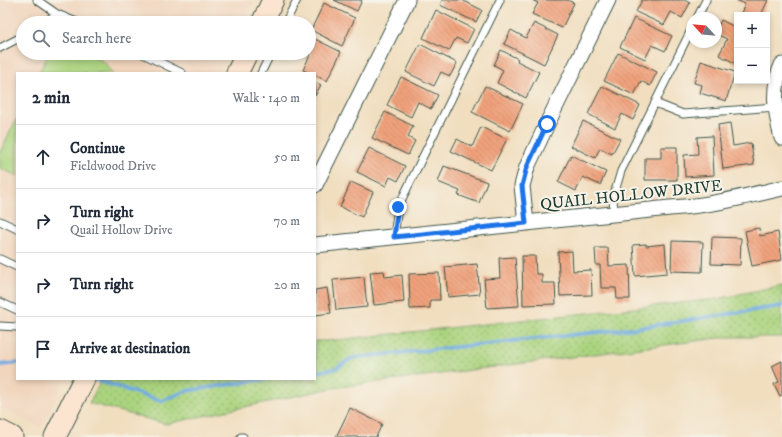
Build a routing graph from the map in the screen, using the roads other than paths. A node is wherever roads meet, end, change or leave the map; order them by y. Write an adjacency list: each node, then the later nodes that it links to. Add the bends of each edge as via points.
1 (37, 0): 9 (lane)
2 (273, 0): 12 (street)
3 (297, 0): 13 (lane)
4 (407, 0): 27 (street)
5 (500, 0): 33 (lane, via 398,207)
6 (608, 0): 31 (street, via 527,167 522,186)
7 (706, 0): 8 (lane)
8 (700, 12)
9 (57, 14): 10 (lane); 11 (lane)
10 (54, 16)
11 (62, 16)
12 (265, 16)
13 (289, 16)
14 (16, 40): 16 (lane)
15 (686, 40): 24 (lane)
16 (0, 48)
17 (155, 60): 20 (lane)
18 (244, 60): 21 (street)
19 (268, 60): 22 (lane)
20 (180, 72)
21 (238, 72)
22 (262, 72)
23 (781, 73): 25 (street, via 775,92)
24 (655, 103): 25 (lane, via 684,114); 29 (lane, via 620,171 613,198)
25 (775, 107): 26 (street)
26 (782, 138)
27 (316, 183)
28 (782, 188): 29 (street, QUAIL HOLLOW DRIVE, via 696,207)
29 (614, 214): 31 (street, QUAIL HOLLOW DRIVE)
30 (0, 221): 32 (lane)
31 (526, 223): 33 (street, QUAIL HOLLOW DRIVE)
32 (16, 229)
33 (394, 237): 34 (street, QUAIL HOLLOW DRIVE)
34 (316, 245)
35 (0, 259): 36 (lane)
36 (16, 267)
37 (0, 302): 38 (lane)
38 (16, 310)
39 (0, 326): 40 (lane)
40 (16, 327)
41 (84, 380): 44 (street)
42 (0, 431): 43 (street)
43 (12, 437)
44 (55, 437)

